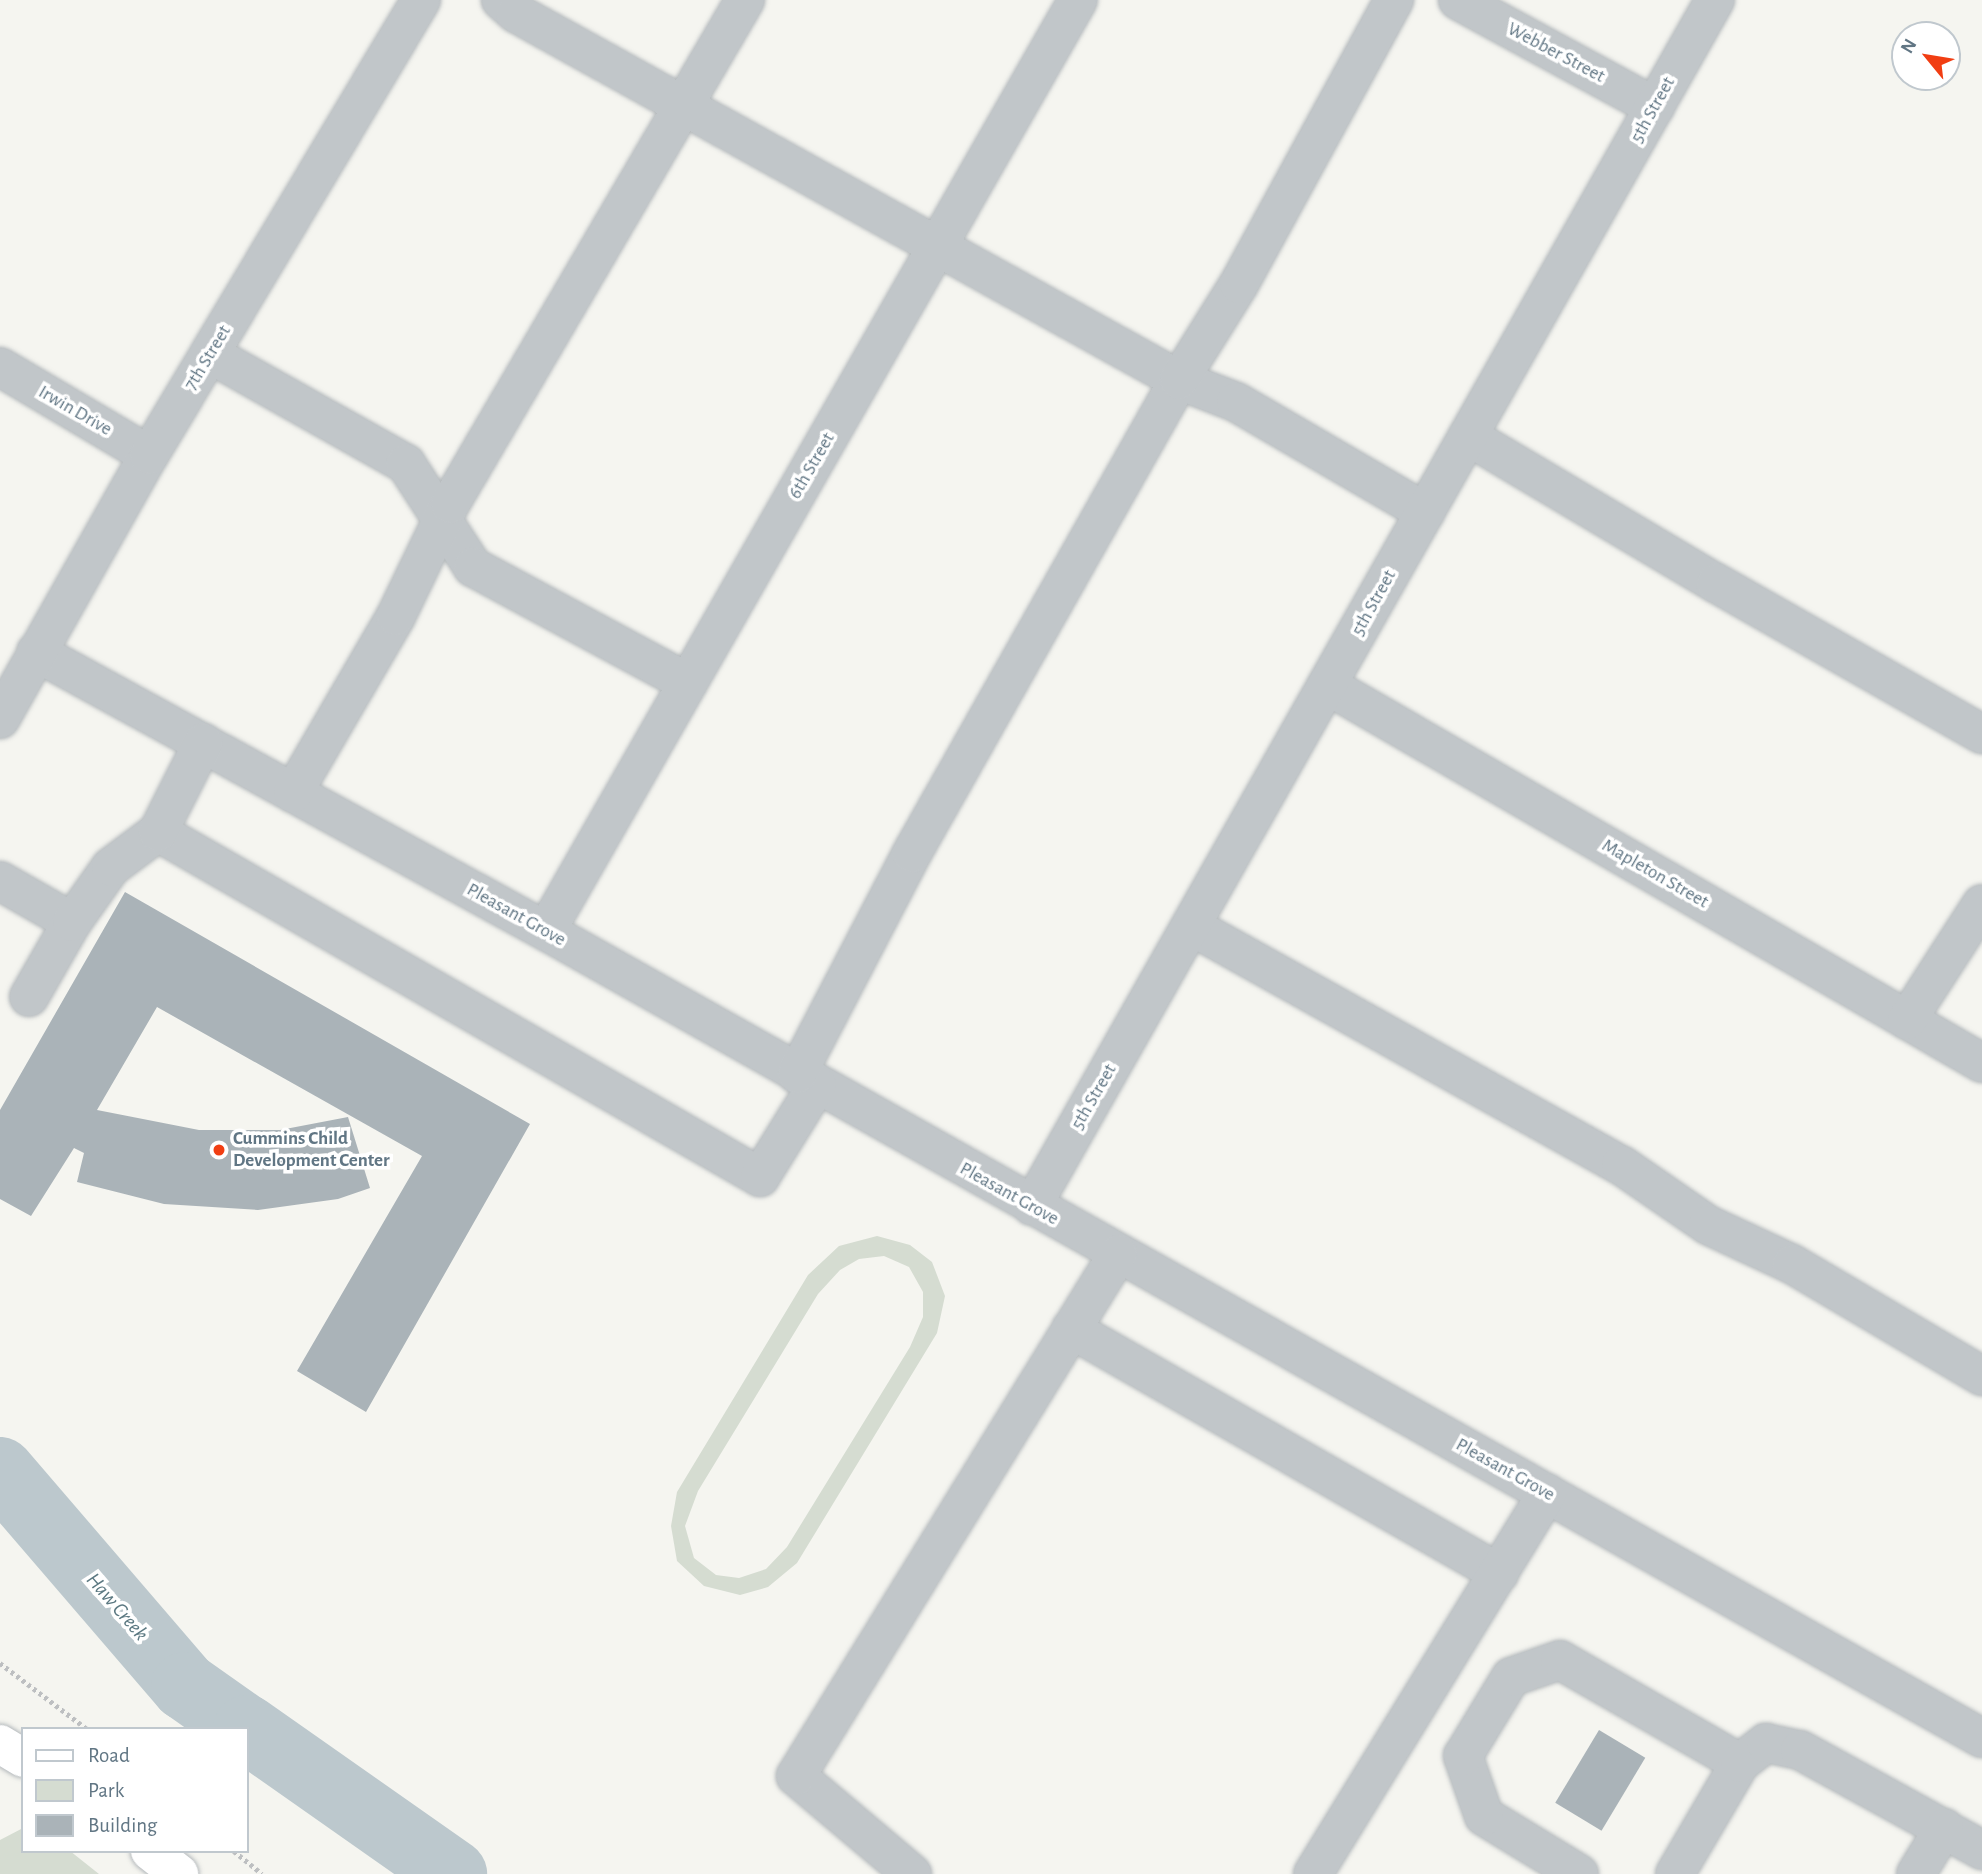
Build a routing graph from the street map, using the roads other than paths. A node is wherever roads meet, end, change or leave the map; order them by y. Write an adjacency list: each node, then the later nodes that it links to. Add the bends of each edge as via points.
1 (421, 0): 11 (street, 7th Street)
2 (500, 0): 8 (street)
3 (745, 0): 8 (street)
4 (1078, 0): 10 (street, 6th Street)
5 (1394, 0): 12 (street, via 1239,284)
6 (1458, 0): 9 (street, Webber Street)
7 (1715, 0): 9 (street, 5th Street)
8 (685, 105): 10 (street); 17 (street)
9 (1655, 107): 14 (street, 5th Street)
10 (938, 245): 12 (street); 19 (street, 6th Street)
11 (210, 354): 15 (street, 7th Street); 17 (street, via 406,464)
12 (1179, 380): 16 (street, via 1236,402); 34 (street, via 912,853)
13 (5, 381): 15 (street, Irwin Drive)
14 (1468, 436): 16 (street, 5th Street); 22 (street)
15 (149, 455): 18 (street, 7th Street)
16 (1425, 512): 20 (street, 5th Street)
17 (442, 520): 19 (street, via 472,567); 24 (street, via 396,616)
18 (36, 652): 21 (street, 7th Street); 23 (street, Pleasant Grove)
19 (688, 683): 30 (street, 6th Street)
20 (1327, 685): 29 (street, 5th Street); 32 (street, Mapleton Street)
21 (0, 719)
22 (1982, 734)
23 (203, 743): 24 (street, Pleasant Grove); 25 (street)
24 (293, 793): 30 (street, Pleasant Grove)
25 (158, 832): 28 (street, via 111,867); 34 (street, via 760,1177)
26 (0, 881): 28 (street)
27 (1982, 904): 32 (street)
28 (72, 922): 31 (street)
29 (1191, 926): 35 (street, 5th Street); 38 (street, via 1621,1166 1708,1225 1792,1264)
30 (546, 931): 34 (street, Pleasant Grove)
31 (29, 997)
32 (1907, 1020): 33 (street, Mapleton Street)
33 (1982, 1063)
34 (807, 1079): 35 (street, Pleasant Grove)
35 (1032, 1206): 36 (street, Pleasant Grove)
36 (1118, 1255): 37 (street); 39 (street, Pleasant Grove)
37 (1071, 1329): 40 (street); 49 (street, via 796,1776)
38 (1982, 1376)
39 (1547, 1493): 40 (street); 41 (street, Pleasant Grove)
40 (1499, 1573): 50 (street)
41 (1982, 1738)
42 (0, 1744): 43 (main road)
43 (21, 1757)
44 (1740, 1763): 45 (street, via 1766,1743 1800,1750); 51 (street, via 1560,1660 1511,1676 1463,1756 1484,1816); 52 (street)
45 (1944, 1828): 46 (street); 53 (street)
46 (1982, 1850)
47 (153, 1853): 48 (main road)
48 (179, 1874)
49 (912, 1874)
50 (1313, 1874)
51 (1578, 1874)
52 (1675, 1874)
53 (1916, 1874)

